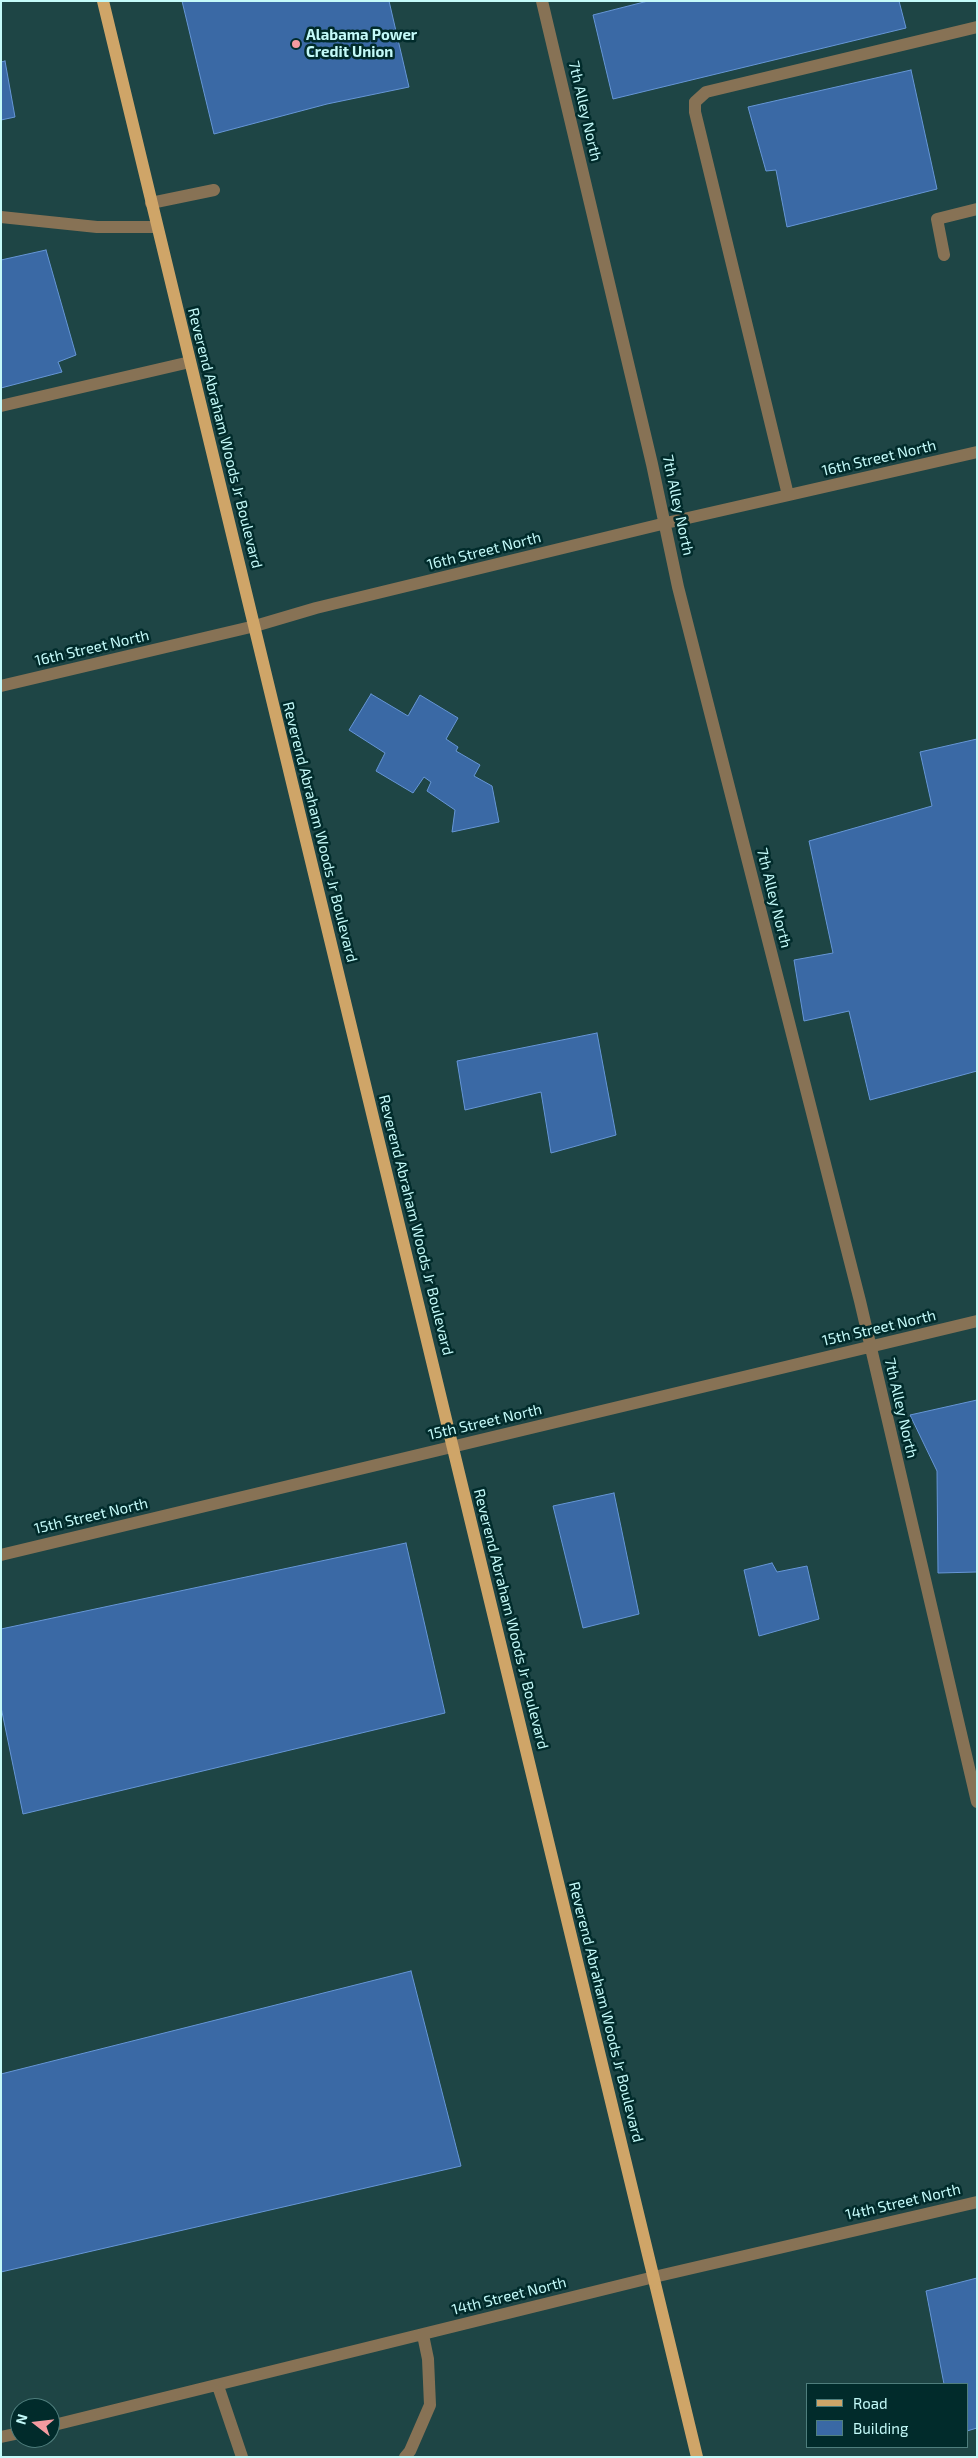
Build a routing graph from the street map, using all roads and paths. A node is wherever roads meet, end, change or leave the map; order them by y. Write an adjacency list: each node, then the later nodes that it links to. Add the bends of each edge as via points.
1 (102, 1): 5 (main road, Reverend Abraham Woods Jr Boulevard)
2 (542, 1): 14 (street, 7th Alley North)
3 (977, 27): 13 (street, via 706,92 695,102)
4 (214, 190): 5 (street)
5 (152, 202): 8 (main road, Reverend Abraham Woods Jr Boulevard)
6 (977, 209): 9 (street, via 937,219)
7 (1, 217): 8 (street, via 97,227)
8 (157, 227): 10 (main road, Reverend Abraham Woods Jr Boulevard)
9 (944, 255)
10 (190, 362): 11 (street); 15 (main road, Reverend Abraham Woods Jr Boulevard)
11 (1, 406)
12 (977, 452): 13 (street, 16th Street North)
13 (788, 495): 14 (street, 16th Street North)
14 (666, 524): 15 (street, 16th Street North, via 316,608); 18 (street, 7th Alley North, via 678,587)
15 (254, 626): 16 (street, 16th Street North); 19 (main road, Reverend Abraham Woods Jr Boulevard)
16 (1, 686)
17 (977, 1321): 18 (street, 15th Street North)
18 (869, 1347): 19 (street, 15th Street North); 21 (street, 7th Alley North)
19 (453, 1447): 20 (street, 15th Street North); 23 (main road, Reverend Abraham Woods Jr Boulevard)
20 (1, 1555)
21 (977, 1802)
22 (977, 2202): 23 (street, 14th Street North)
23 (654, 2277): 24 (street, 14th Street North); 29 (main road, Reverend Abraham Woods Jr Boulevard)
24 (423, 2335): 25 (street, 14th Street North); 28 (street, via 430,2405)
25 (218, 2386): 26 (street, 14th Street North); 27 (street)
26 (60, 2424)
27 (242, 2457)
28 (405, 2457)
29 (697, 2457)

